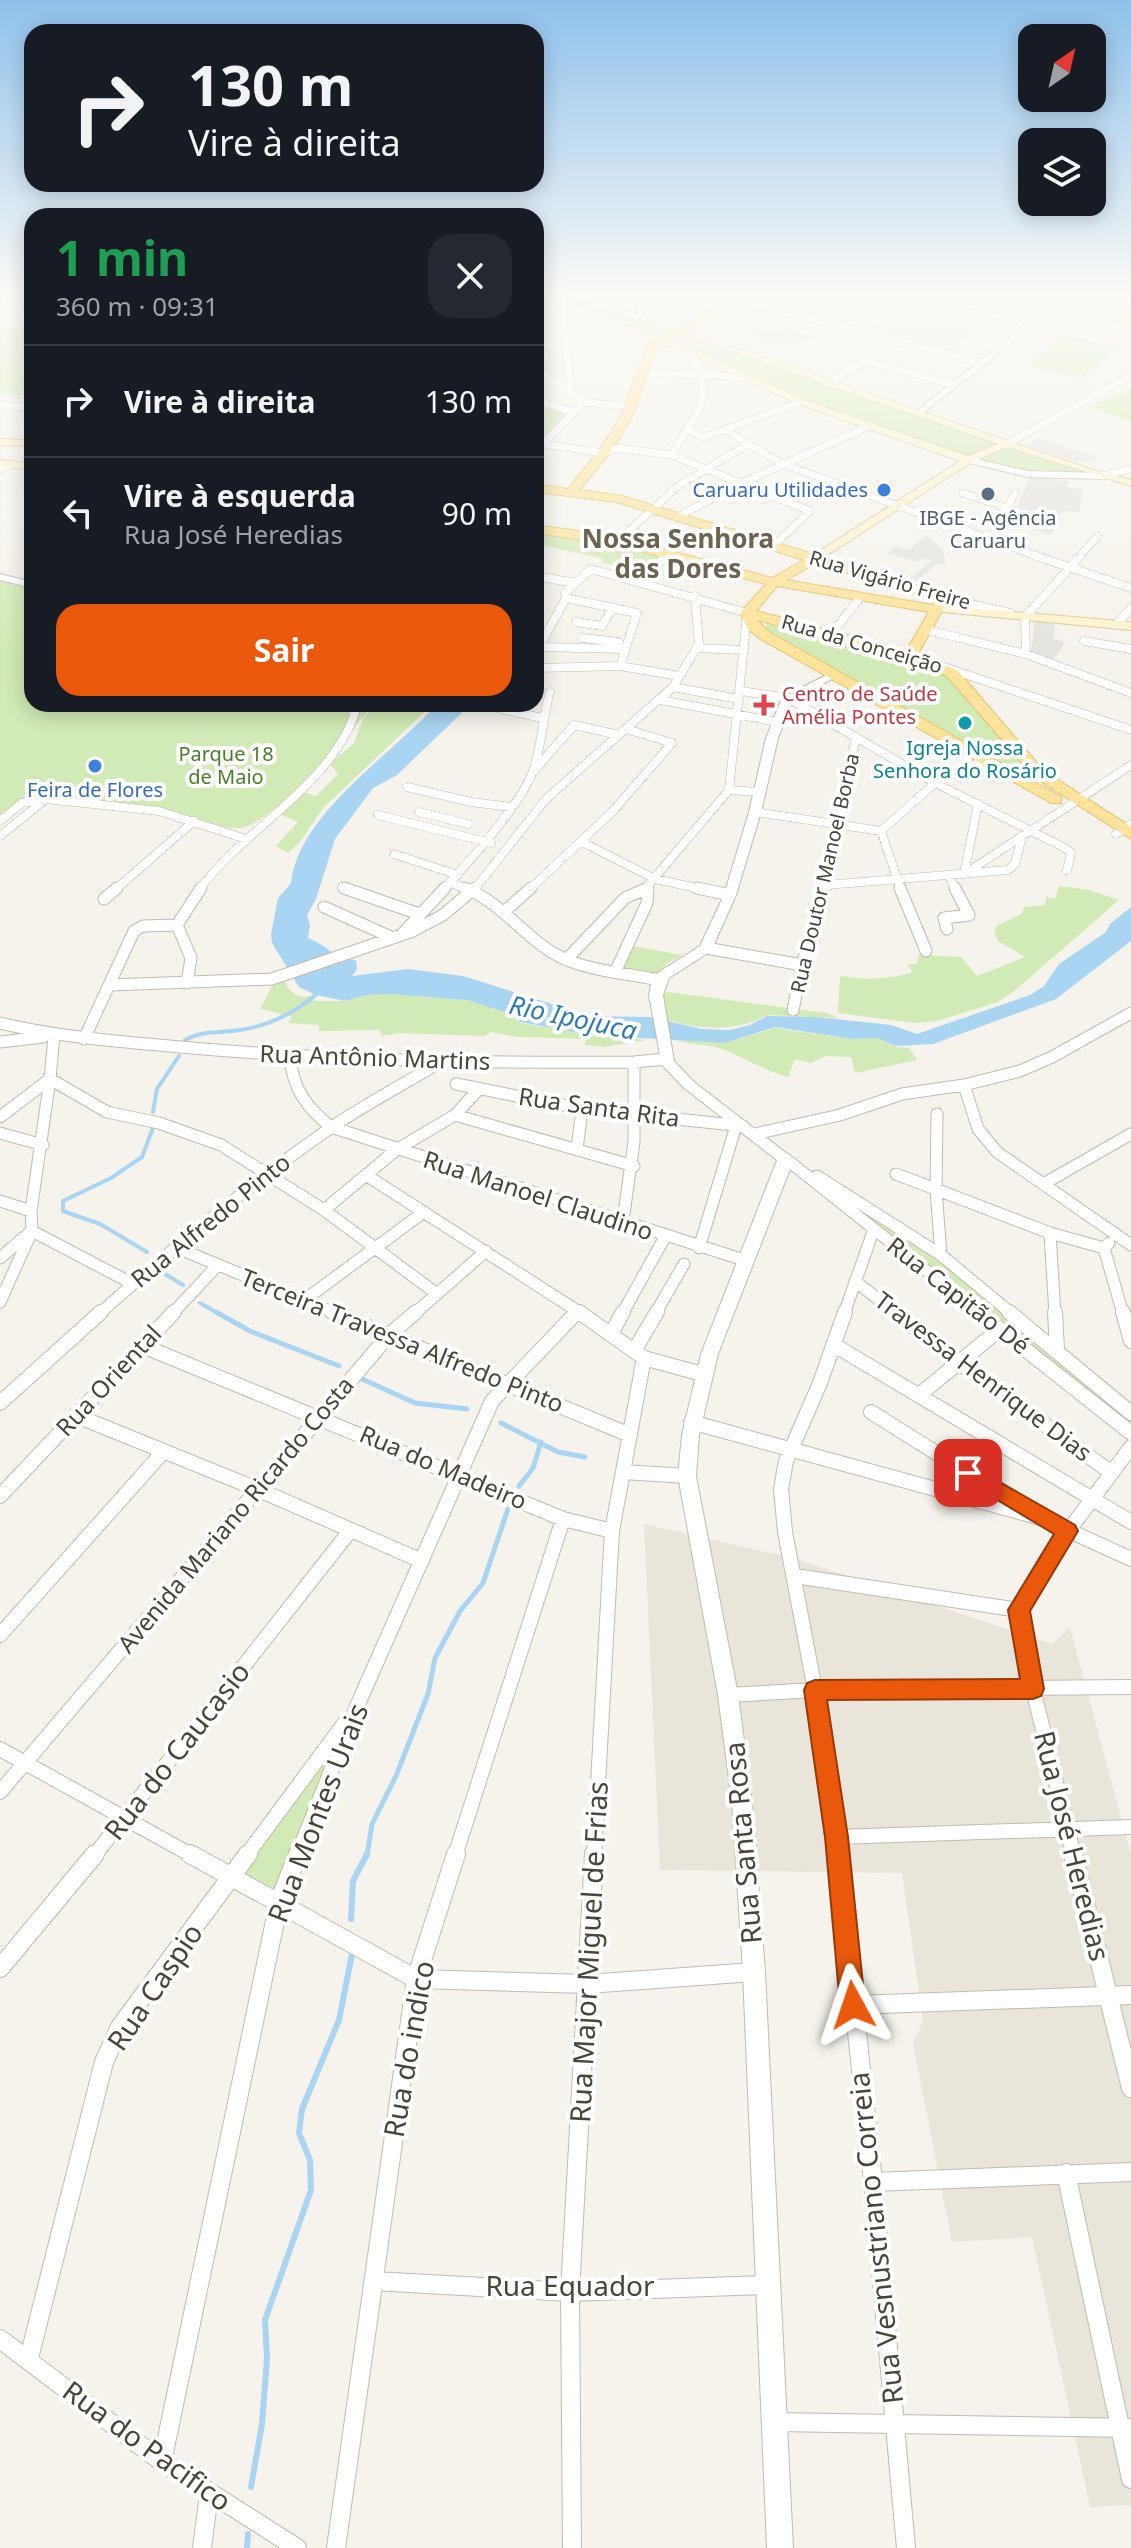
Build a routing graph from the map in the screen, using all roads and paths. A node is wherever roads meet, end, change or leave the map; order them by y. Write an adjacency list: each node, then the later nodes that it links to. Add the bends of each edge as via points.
1 (563, 417): 12 (street)
2 (624, 417): 19 (main road)
3 (632, 417): 18 (main road)
4 (694, 417): 10 (street)
5 (761, 417): 11 (street)
6 (843, 417): 9 (main road)
7 (927, 417): 16 (main road)
8 (1057, 417): 16 (street)
9 (869, 426): 21 (main road); 23 (street)
10 (687, 429): 11 (street, via 701,437); 20 (street)
11 (725, 430): 15 (street)
12 (544, 439)
13 (0, 442): 14 (main road)
14 (24, 443)
15 (748, 444): 23 (street); 24 (street)
16 (1007, 444): 21 (main road); 27 (main road)
17 (544, 445): 19 (street)
18 (618, 448): 19 (street); 20 (street); 30 (main road)
19 (604, 453): 32 (main road)
20 (671, 455): 24 (street)
21 (968, 460): 27 (street, via 1028,474); 35 (main road)
22 (6, 463): 26 (street)
23 (783, 464): 29 (street); 35 (street)
24 (701, 467): 29 (street); 36 (street)
25 (1131, 469): 27 (street)
26 (0, 470)
27 (1103, 476): 28 (main road)
28 (1131, 483)
29 (740, 484): 38 (street); 43 (street, via 810,511)
30 (598, 485): 32 (main road, Rua Vigário Freire); 36 (main road, Rua Vigário Freire)
31 (544, 489): 32 (main road, Rua Vigário Freire)
32 (571, 492)
33 (963, 493): 37 (street)
34 (1015, 493): 37 (street)
35 (894, 506): 41 (street); 45 (main road)
36 (649, 508): 38 (main road, Rua Vigário Freire); 42 (street)
37 (1007, 508): 41 (street)
38 (677, 517): 43 (main road, Rua Vigário Freire)
39 (544, 530): 42 (main road)
40 (1098, 536): 46 (street)
41 (990, 540): 46 (street)
42 (618, 541): 44 (main road)
43 (773, 546): 45 (main road, Rua Vigário Freire)
44 (667, 554): 50 (main road); 53 (street)
45 (814, 559): 50 (main road); 58 (main road, Rua Vigário Freire)
46 (1068, 568): 54 (street); 62 (street)
47 (0, 577): 51 (street)
48 (544, 577): 52 (street)
49 (544, 582): 55 (street)
50 (774, 582): 57 (main road); 61 (main road)
51 (24, 583)
52 (575, 583): 53 (street, Rua da Conceição, via 591,569); 55 (street)
53 (644, 583): 56 (street, Rua da Conceição)
54 (1131, 588)
55 (565, 596): 59 (street); 68 (street)
56 (695, 596): 61 (street, Rua da Conceição); 72 (street, via 700,633)
57 (860, 598): 58 (main road); 67 (street)
58 (939, 603): 62 (main road); 66 (main road)
59 (613, 608): 63 (street, via 602,626); 71 (street, via 636,612)
60 (1131, 608): 64 (street)
61 (747, 614): 67 (main road, Rua da Conceição); 75 (street); 81 (main road, via 764,635)
62 (1025, 617): 64 (main road); 76 (street)
63 (576, 622)
64 (1116, 625): 65 (main road)
65 (1131, 626)
66 (927, 630): 76 (street); 77 (main road)
67 (831, 634): 77 (main road, Rua da Conceição)
68 (544, 636)
69 (582, 638): 71 (street)
70 (1084, 641): 73 (street)
71 (625, 646): 74 (street); 79 (street)
72 (696, 648): 75 (street); 82 (street)
73 (1131, 649)
74 (544, 650)
75 (744, 650): 86 (street)
76 (1026, 654): 85 (street)
77 (910, 656): 78 (main road, Rua da Conceição)
78 (939, 665): 96 (street, Rua da Conceição); 110 (main road, via 960,679 1039,774)
79 (620, 666): 80 (street); 82 (street)
80 (544, 668)
81 (836, 674): 87 (street); 99 (main road)
82 (679, 676): 83 (street)
83 (673, 687): 86 (street); 88 (street)
84 (550, 692): 91 (street)
85 (1131, 693)
86 (740, 695): 87 (street); 93 (street)
87 (788, 698): 95 (street); 98 (street)
88 (661, 700): 93 (street); 97 (street)
89 (354, 712): 125 (street, via 355,724 346,737)
90 (515, 712): 94 (street)
91 (544, 712)
92 (544, 712): 94 (street)
93 (735, 713): 95 (street); 104 (street)
94 (542, 718): 101 (street)
95 (777, 722): 106 (street)
96 (1131, 730)
97 (622, 732): 101 (street, via 574,725); 108 (street); 127 (street, via 672,743)
98 (856, 737): 102 (street); 118 (street, Rua Doutor Manoel Borba)
99 (985, 760): 102 (street); 110 (main road)
100 (1131, 765): 110 (street)
101 (533, 772): 105 (street)
102 (935, 783): 109 (street); 120 (street)
103 (407, 787): 111 (street)
104 (729, 790): 106 (street); 134 (street)
105 (521, 792): 108 (street); 112 (street)
106 (759, 792): 114 (street)
107 (46, 799): 116 (street, via 22,803); 117 (street, via 159,811); 123 (street)
108 (546, 799): 128 (street)
109 (978, 804): 121 (street); 131 (street)
110 (1073, 804): 121 (street); 122 (main road)
111 (485, 805): 112 (street); 119 (street)
112 (511, 807): 126 (street)
113 (419, 812): 119 (street)
114 (755, 812): 118 (street); 140 (street)
115 (378, 815): 124 (street)
116 (0, 821)
117 (194, 821): 125 (street); 141 (street)
118 (840, 823): 120 (street); 136 (street, Rua Doutor Manoel Borba)
119 (468, 824): 124 (street)
120 (881, 831): 135 (street)
121 (1025, 833): 130 (street, via 1070,851); 131 (street); 131 (street, via 1008,870)
122 (1126, 833)
123 (0, 836)
124 (460, 837): 126 (street)
125 (246, 839): 145 (street, via 202,885)
126 (486, 842): 128 (street); 133 (street)
127 (582, 842): 134 (street); 143 (street)
128 (507, 846): 139 (street)
129 (394, 854): 133 (street)
130 (1067, 870)
131 (964, 874): 132 (street)
132 (949, 877): 135 (street); 146 (street, via 969,916 944,918)
133 (454, 879): 139 (street); 144 (street)
134 (655, 879): 138 (street); 140 (street)
135 (896, 879): 136 (street); 149 (street)
136 (826, 885): 151 (street, Rua Doutor Manoel Borba)
137 (342, 887): 144 (street)
138 (648, 888): 150 (street, via 625,898); 152 (street, via 647,903)
139 (473, 891): 143 (street); 147 (street, via 431,923)
140 (730, 895): 148 (street)
141 (104, 899)
142 (324, 907): 147 (street)
143 (505, 911): 150 (street)
144 (419, 914): 147 (street)
145 (177, 925): 153 (street, via 191,958); 154 (street, via 136,929)
146 (947, 929)
147 (397, 936): 153 (street, via 287,976)
148 (706, 948): 151 (street); 155 (street)
149 (926, 951)
150 (566, 960): 152 (street)
151 (802, 965): 156 (street, Rua Doutor Manoel Borba)
152 (616, 970): 155 (street)
153 (187, 983): 154 (street)
154 (111, 985): 160 (street)
155 (657, 987): 163 (street)
156 (793, 1010)
157 (1128, 1019): 168 (street, Rua Santa Rita, via 1020,1071)
158 (0, 1023): 159 (street)
159 (54, 1036): 160 (street, Rua Antônio Martins); 161 (street); 166 (street)
160 (84, 1039): 162 (street, Rua Antônio Martins)
161 (0, 1042)
162 (290, 1057): 165 (street, Rua Antônio Martins); 175 (street, via 298,1095)
163 (666, 1059): 164 (street, Rua Antônio Martins); 176 (street, Rua Capitão Dé, via 689,1085)
164 (634, 1062): 165 (street, Rua Antônio Martins); 174 (street)
165 (439, 1063): 175 (street, Rua Alfredo Pinto)
166 (50, 1079): 173 (street); 179 (street); 184 (street, via 107,1112 208,1139)
167 (456, 1084): 169 (street, Rua Santa Rita)
168 (964, 1085): 176 (street, Rua Santa Rita, via 902,1094 840,1115); 187 (street, via 971,1114 988,1144)
169 (479, 1089): 170 (street, Rua Santa Rita); 172 (street)
170 (582, 1109): 174 (street, Rua Santa Rita); 180 (street)
171 (937, 1114): 188 (street)
172 (455, 1115): 180 (street); 181 (street)
173 (0, 1117)
174 (638, 1117): 176 (street, Rua Santa Rita); 183 (street)
175 (331, 1127): 181 (street, Rua Manoel Claudino); 184 (street, Rua Alfredo Pinto)
176 (745, 1128): 182 (street, Rua Capitão Dé); 202 (street)
177 (0, 1133): 179 (street)
178 (1131, 1134): 187 (street)
179 (43, 1145): 191 (street)
180 (577, 1149): 183 (street)
181 (396, 1150): 186 (street); 193 (street, Rua Manoel Claudino)
182 (785, 1159): 194 (street, Rua Capitão Dé); 205 (street, Rua Capitão Dé); 207 (street, Rua Santa Rosa)
183 (634, 1166): 193 (street)
184 (266, 1174): 190 (street); 200 (street, Rua Alfredo Pinto)
185 (896, 1174): 188 (street)
186 (366, 1175): 190 (street); 192 (street)
187 (1045, 1183): 197 (street)
188 (936, 1190): 196 (street); 205 (street)
189 (0, 1201): 191 (street)
190 (324, 1210): 201 (street)
191 (31, 1211): 195 (street)
192 (424, 1212): 201 (street); 204 (street)
193 (623, 1221): 198 (street, Rua Manoel Claudino)
194 (874, 1229): 210 (street, Rua Vesnustriano Correia); 216 (street, Rua Capitão Dé)
195 (32, 1231): 206 (street); 211 (street); 214 (street)
196 (1050, 1233): 203 (street); 222 (street)
197 (1117, 1235): 199 (street); 203 (street)
198 (665, 1237): 202 (street, Rua Manoel Claudino); 217 (street)
199 (1131, 1245)
200 (175, 1247): 209 (street, Terceira Travessa Alfredo Pinto); 211 (street, Rua Alfredo Pinto)
201 (376, 1248): 212 (street); 213 (street)
202 (699, 1248): 207 (street, Rua Manoel Claudino)
203 (1104, 1248): 219 (street)
204 (486, 1251): 212 (street, Avenida Mariano Ricardo Costa); 215 (street)
205 (941, 1255): 222 (street, Rua Capitão Dé)
206 (0, 1258)
207 (747, 1261): 225 (street, Rua Santa Rosa)
208 (684, 1264): 223 (street, Rua Major Miguel de Frias)
209 (217, 1266): 213 (street, Terceira Travessa Alfredo Pinto); 221 (street, Rua Oriental)
210 (855, 1281): 220 (street, Rua Vesnustriano Correia); 224 (street, Travessa Henrique Dias)
211 (133, 1284): 228 (street, Rua Alfredo Pinto)
212 (437, 1294): 218 (street, Avenida Mariano Ricardo Costa)
213 (303, 1301): 218 (street, Terceira Travessa Alfredo Pinto)
214 (0, 1302)
215 (578, 1311): 217 (street); 226 (street, Rua Montes Urais)
216 (1000, 1329): 224 (street); 234 (street, Rua Capitão Dé)
217 (611, 1334): 223 (street)
218 (389, 1335): 226 (street, Terceira Travessa Alfredo Pinto); 232 (street, Avenida Mariano Ricardo Costa)
219 (1131, 1341)
220 (834, 1345): 227 (street); 236 (street, Rua Vesnustriano Correia)
221 (143, 1346): 231 (street, Rua Oriental); 232 (street, Rua do Madeiro)
222 (1057, 1350): 230 (street, Rua Capitão Dé)
223 (639, 1355): 225 (street); 235 (street, Rua Major Miguel de Frias)
224 (959, 1363): 227 (street); 240 (street, Travessa Henrique Dias)
225 (702, 1374): 233 (street, Rua Santa Rosa)
226 (506, 1383): 235 (street, Terceira Travessa Alfredo Pinto); 241 (street, Rua Montes Urais, via 482,1422)
227 (919, 1395): 245 (street)
228 (0, 1403)
229 (871, 1412): 246 (street)
230 (1131, 1413)
231 (77, 1416): 238 (street); 244 (street, Rua Oriental)
232 (318, 1416): 241 (street, Rua do Madeiro); 243 (street, Avenida Mariano Ricardo Costa)
233 (691, 1422): 236 (street); 242 (street, Rua Santa Rosa)
234 (1131, 1433)
235 (630, 1435): 239 (street, Rua Major Miguel de Frias)
236 (791, 1447): 246 (street); 254 (street, Rua Vesnustriano Correia, via 781,1489)
237 (1131, 1447): 240 (street)
238 (164, 1451): 243 (street); 256 (street)
239 (623, 1472): 242 (street); 250 (street, Rua Major Miguel de Frias)
240 (1112, 1473): 245 (street)
241 (461, 1476): 247 (street, Rua do Madeiro); 253 (street, Rua Montes Urais)
242 (687, 1476): 260 (street, Rua Santa Rosa)
243 (257, 1489): 249 (street); 263 (street, Avenida Mariano Ricardo Costa)
244 (0, 1496)
245 (1092, 1498): 248 (street); 251 (street)
246 (1041, 1518): 251 (street)
247 (563, 1519): 250 (street, Rua do Madeiro); 273 (street, Rua do indico)
248 (1131, 1522)
249 (350, 1531): 253 (street); 265 (street, Rua do Caucasio)
250 (612, 1531): 274 (street, Rua Major Miguel de Frias)
251 (1068, 1531): 252 (street); 255 (street)
252 (1131, 1559)
253 (422, 1561): 261 (street, Rua Montes Urais)
254 (795, 1576): 255 (street); 259 (street, Rua Vesnustriano Correia)
255 (1019, 1610): 258 (street, Rua José Heredias)
256 (0, 1635)
257 (1131, 1687): 258 (street)
258 (1033, 1689): 259 (street); 267 (street, Rua José Heredias)
259 (815, 1690): 260 (street); 268 (street, Rua Vesnustriano Correia)
260 (728, 1695): 272 (street, Rua Santa Rosa)
261 (358, 1704): 269 (street, Rua Caspio); 270 (street, Rua Montes Urais)
262 (0, 1749): 263 (street)
263 (26, 1763): 264 (street, Avenida Mariano Ricardo Costa); 265 (street)
264 (0, 1792)
265 (126, 1817): 269 (street); 271 (street, Rua do Caucasio)
266 (1131, 1827): 267 (street)
267 (1069, 1829): 268 (street); 276 (street, Rua José Heredias)
268 (836, 1837): 277 (street, Rua Vesnustriano Correia)
269 (231, 1877): 270 (street); 286 (street, Rua Caspio, via 125,2021 104,2062)
270 (279, 1902): 273 (street); 290 (street, Rua Montes Urais)
271 (0, 1968)
272 (754, 1972): 274 (street); 283 (street, Rua Santa Rosa)
273 (416, 1979): 274 (street); 282 (street, Rua do indico)
274 (587, 1984): 284 (street, Rua Major Miguel de Frias)
275 (1131, 1995): 276 (street)
276 (1110, 1996): 277 (street); 278 (street, Rua José Heredias)
277 (853, 2005): 281 (street, Rua Vesnustriano Correia)
278 (1131, 2088)
279 (1131, 2172): 280 (street)
280 (1066, 2173): 281 (street); 289 (street)
281 (873, 2182): 288 (street, Rua Vesnustriano Correia)
282 (374, 2281): 284 (street, Rua Equador); 295 (street, Rua do indico)
283 (767, 2285): 284 (street, Rua Equador); 287 (street, Rua Santa Rosa)
284 (570, 2292): 296 (street, Rua Major Miguel de Frias)
285 (0, 2339): 286 (street, Rua do Pacifico)
286 (29, 2358): 290 (street, Rua do Pacifico)
287 (774, 2422): 288 (street); 297 (street, Rua Santa Rosa)
288 (895, 2424): 289 (street); 298 (street, Rua Vesnustriano Correia)
289 (1126, 2428): 291 (street)
290 (162, 2462): 292 (street, Rua do Pacifico)
291 (1131, 2479)
292 (209, 2494): 293 (street); 294 (street, Rua do Pacifico)
293 (202, 2548)
294 (297, 2548)
295 (336, 2548)
296 (572, 2548)
297 (780, 2548)
298 (906, 2548)

